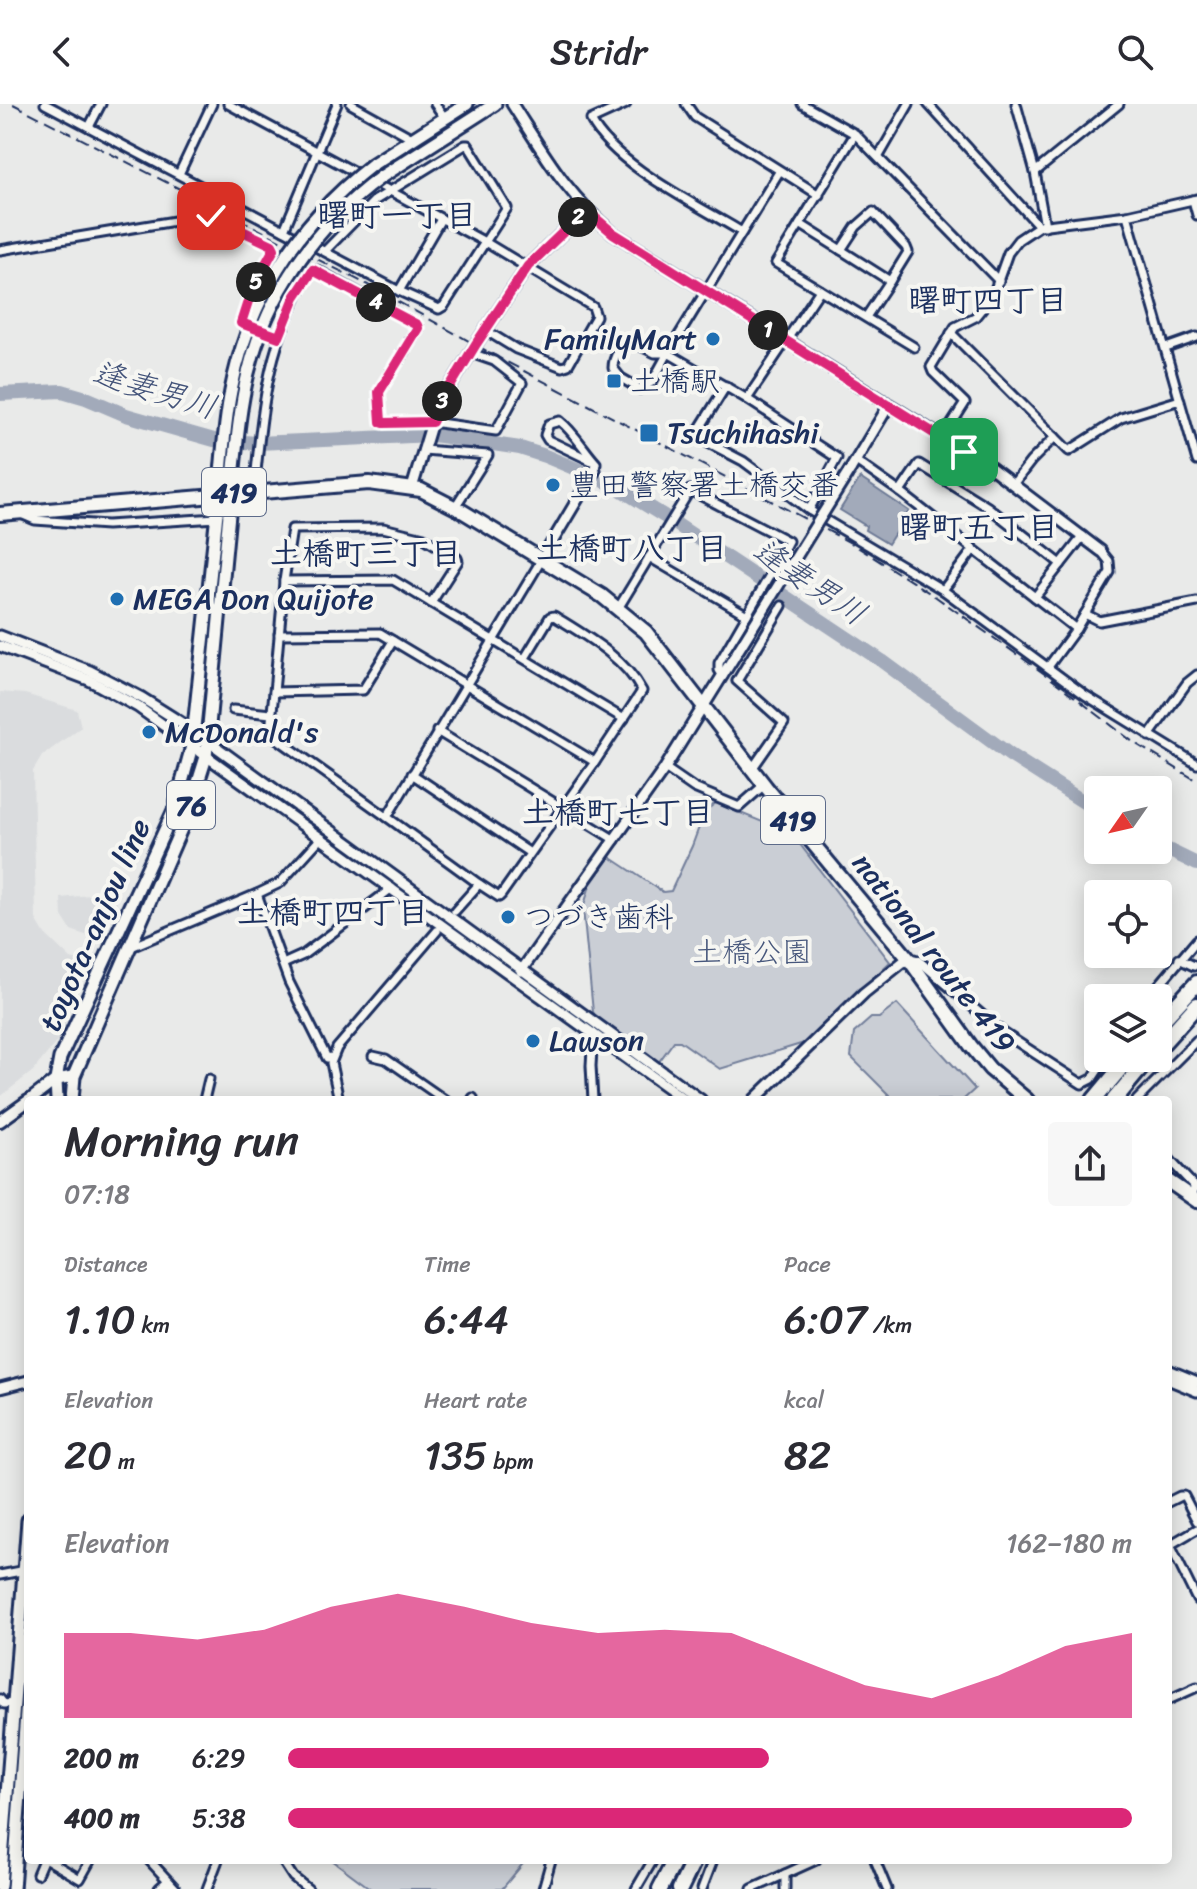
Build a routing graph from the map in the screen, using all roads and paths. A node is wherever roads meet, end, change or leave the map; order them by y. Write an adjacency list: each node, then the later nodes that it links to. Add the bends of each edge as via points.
1 (45, 104): 19 (street)
2 (101, 104): 19 (street)
3 (212, 104): 26 (street)
4 (228, 104): 22 (street)
5 (337, 104): 22 (street)
6 (351, 104): 21 (street)
7 (435, 104): 18 (street)
8 (467, 104): 18 (main road, toyota-anjou line / 76)
9 (495, 104): 79 (main road, toyota-anjou line / 76, bridge, via 381,177 334,217 297,263 278,295 248,372)
10 (512, 104): 30 (street)
11 (686, 104): 24 (street, via 695,117)
12 (802, 104): 20 (street)
13 (909, 104): 23 (street)
14 (928, 104): 35 (street)
15 (1016, 104): 25 (street)
16 (1119, 104): 25 (street)
17 (622, 105): 37 (street, via 591,120 618,155)
18 (445, 118): 21 (main road, toyota-anjou line / 76)
19 (89, 127): 26 (street)
20 (855, 134): 23 (street); 28 (street)
21 (414, 139): 79 (main road, toyota-anjou line / 76, bridge, via 373,164 323,207 258,305 231,394)
22 (316, 152): 27 (street); 36 (street)
23 (879, 156): 44 (street)
24 (779, 172): 28 (street); 37 (street)
25 (1035, 172): 35 (street)
26 (179, 174): 36 (street)
27 (389, 191): 33 (street); 38 (street, via 468,145 507,208); 41 (street)
28 (819, 195): 34 (street)
29 (1195, 200): 31 (street); 32 (street)
30 (586, 210): 42 (street); 47 (street)
31 (1127, 215): 35 (street); 55 (street)
32 (1197, 215)
33 (441, 219): 38 (street); 46 (street)
34 (800, 224): 40 (street); 45 (street, via 776,263)
35 (1042, 226): 44 (street, via 1018,240)
36 (284, 230): 41 (street)
37 (742, 232): 47 (street)
38 (485, 242): 42 (street); 46 (street, via 439,309)
39 (0, 250): 51 (street, via 211,216 272,245 241,323)
40 (841, 250): 43 (street); 43 (street, via 873,212 908,252)
41 (325, 251): 46 (street)
42 (528, 266): 49 (street); 49 (street, via 594,310 596,316 568,365 516,349)
43 (890, 281): 48 (street)
44 (999, 281): 50 (street, via 983,309)
45 (820, 290): 48 (street); 53 (street)
46 (399, 291)
47 (706, 292): 53 (street); 58 (street)
48 (866, 317): 54 (street)
49 (485, 330): 56 (street)
50 (951, 333): 65 (street); 66 (street, via 931,370 965,403)
51 (279, 337): 64 (street, via 313,270 380,304 418,328 379,392 381,422); 73 (street, via 264,394)
52 (1197, 337): 55 (street)
53 (786, 340): 61 (street); 63 (street)
54 (914, 347)
55 (1166, 348): 62 (street)
56 (471, 353): 64 (street); 64 (street, via 494,361 522,381 500,428)
57 (655, 353): 58 (street); 59 (street); 59 (street, via 631,341 621,348 613,368 640,389)
58 (668, 353): 59 (street); 60 (street)
59 (659, 370)
60 (726, 386): 61 (street); 76 (street, via 695,436 743,461)
61 (747, 399): 76 (street, via 837,458)
62 (1180, 400): 65 (street, via 1121,418 1069,451); 68 (street)
63 (889, 405): 66 (street); 69 (street)
64 (432, 422): 67 (street)
65 (1055, 437): 71 (street)
66 (942, 439): 71 (street)
67 (424, 448): 72 (street); 75 (street, via 488,455)
68 (1197, 461)
69 (853, 466): 74 (street); 106 (street, bridge)
70 (596, 467): 70 (street, via 548,440 549,424 566,425); 84 (street)
71 (1014, 483): 80 (street)
72 (412, 488): 73 (highway, 419, via 369,483); 75 (highway, 419)
73 (254, 491): 77 (highway, 419)
74 (900, 492): 81 (street); 85 (street, via 919,464 994,511)
75 (455, 507): 84 (highway, 419)
76 (809, 510): 89 (street)
77 (17, 512): 78 (highway, 419); 79 (street, via 35,520 107,525)
78 (0, 514)
79 (221, 515): 113 (main road, toyota-anjou line / 76); 116 (main road, toyota-anjou line / 76)
80 (1083, 536): 82 (street); 85 (street)
81 (973, 550): 89 (street); 90 (street)
82 (1101, 551): 95 (street, via 1110,572)
83 (649, 557): 86 (street, via 690,490 788,541); 94 (street); 96 (street)
84 (542, 559): 94 (highway, national route 419 / 419); 100 (street)
85 (1061, 564): 90 (street)
86 (773, 570): 87 (street); 96 (street)
87 (782, 575)
88 (284, 581): 92 (street, via 393,580); 92 (street, via 292,529 383,528 424,538 457,558); 98 (street)
89 (943, 590): 104 (street)
90 (1035, 597): 97 (street)
91 (1197, 602): 95 (street, via 1099,621)
92 (431, 603): 100 (street)
93 (782, 606): 122 (street, via 737,681 784,723)
94 (619, 607): 109 (highway, national route 419 / 419, via 646,632)
95 (1085, 614): 97 (street)
96 (747, 615): 106 (street, via 719,663)
97 (1076, 629): 104 (street)
98 (279, 634): 101 (street, via 375,632); 108 (street)
99 (0, 636): 113 (street, via 90,671)
100 (492, 640): 103 (street); 107 (street)
101 (393, 641): 107 (street); 108 (street, via 363,690)
102 (0, 646): 117 (street, via 114,692)
103 (525, 658): 112 (street); 112 (street, via 554,616 597,643 641,688)
104 (1048, 667): 115 (street)
105 (1197, 675): 115 (street)
106 (723, 676): 109 (street)
107 (465, 685): 114 (street); 119 (street)
108 (274, 692): 111 (street)
109 (704, 706): 121 (street); 122 (highway, national route 419 / 419)
110 (233, 710): 111 (street)
111 (271, 714): 126 (street, via 272,735)
112 (624, 719): 119 (street)
113 (193, 730): 116 (street); 117 (main road, toyota-anjou line / 76)
114 (437, 731): 123 (street); 125 (street)
115 (1149, 736): 120 (street)
116 (208, 742): 118 (main road, toyota-anjou line / 76); 141 (street)
117 (192, 746): 118 (street); 156 (main road, toyota-anjou line / 76, via 175,808 60,1058)
118 (206, 757): 127 (street); 136 (main road, toyota-anjou line / 76)
119 (595, 762): 125 (street)
120 (1197, 764)
121 (665, 768): 124 (street, via 694,788 739,807); 128 (street)
122 (752, 769): 124 (highway, national route 419 / 419)
123 (412, 774): 126 (street); 129 (street)
124 (764, 785): 137 (highway, national route 419 / 419)
125 (564, 807): 128 (street); 129 (street)
126 (387, 817): 130 (street)
127 (320, 839): 131 (street); 132 (street, via 280,883)
128 (615, 840): 141 (street)
129 (530, 853): 130 (street, via 499,897)
130 (479, 884): 133 (street)
131 (392, 888): 139 (street, via 303,955); 141 (street)
132 (257, 894): 136 (street); 139 (street)
133 (455, 911)
134 (437, 931): 150 (street)
135 (1197, 940): 138 (street)
136 (131, 947): 154 (main road, toyota-anjou line / 76)
137 (908, 958): 151 (street, via 918,960 1002,1032 1082,1084); 166 (street, via 864,993); 167 (highway, national route 419 / 419, via 990,1069)
138 (1179, 959): 140 (street); 143 (street)
139 (283, 964): 150 (street, via 323,1051)
140 (1194, 966)
141 (520, 972): 146 (street); 165 (street)
142 (1197, 983): 145 (highway)
143 (1159, 984)
144 (1197, 1005): 147 (highway)
145 (1172, 1010)
146 (593, 1033): 163 (street); 164 (street)
147 (1172, 1033)
148 (1197, 1040): 170 (street)
149 (373, 1056): 162 (street, via 386,1059)
150 (332, 1057): 161 (street)
151 (1097, 1072)
152 (1117, 1072): 168 (highway)
153 (1137, 1072): 169 (highway)
154 (74, 1076): 156 (main road); 159 (main road, toyota-anjou line / 76)
155 (209, 1079): 160 (street)
156 (56, 1080): 157 (main road); 158 (main road, toyota-anjou line / 76)
157 (35, 1096)
158 (57, 1096)
159 (72, 1096)
160 (205, 1096)
161 (341, 1096)
162 (439, 1096)
163 (593, 1096)
164 (680, 1096)
165 (695, 1096)
166 (758, 1096)
167 (1022, 1096)
168 (1097, 1096)
169 (1117, 1096)
170 (1141, 1096)
171 (24, 1104): 172 (main road)
172 (0, 1121)
173 (1172, 1162): 175 (street, via 1194,1186)
174 (1172, 1184): 175 (highway)
175 (1195, 1199)
176 (1172, 1372): 179 (street)
177 (1172, 1381): 181 (street)
178 (24, 1382): 180 (street)
179 (1197, 1382)
180 (0, 1388)
181 (1197, 1391)
182 (1172, 1500): 183 (street, via 1184,1496)
183 (1197, 1521)
184 (1197, 1529): 185 (street)
185 (1172, 1543)
186 (1172, 1551): 190 (street)
187 (24, 1570): 188 (street)
188 (0, 1575)
189 (24, 1592): 194 (main road)
190 (1197, 1600)
191 (1197, 1687): 192 (street)
192 (1172, 1698)
193 (0, 1699): 194 (street)
194 (14, 1703): 211 (main road)
195 (24, 1770): 213 (main road)
196 (43, 1864): 209 (street)
197 (52, 1864): 198 (street, via 80,1879)
198 (88, 1864)
199 (153, 1864): 212 (street)
200 (216, 1864): 215 (street)
201 (285, 1864): 216 (street)
202 (550, 1864): 217 (street)
203 (651, 1864): 218 (street)
204 (673, 1864): 219 (highway)
205 (692, 1864): 220 (highway)
206 (711, 1864): 221 (street)
207 (807, 1864): 210 (street)
208 (877, 1864): 224 (street)
209 (37, 1874)
210 (785, 1874): 222 (street); 223 (street)
211 (0, 1884)
212 (172, 1886): 214 (street)
213 (13, 1889)
214 (160, 1889)
215 (207, 1889)
216 (308, 1889)
217 (543, 1889)
218 (636, 1889)
219 (660, 1889)
220 (680, 1889)
221 (702, 1889)
222 (752, 1889)
223 (785, 1889)
224 (887, 1889)

